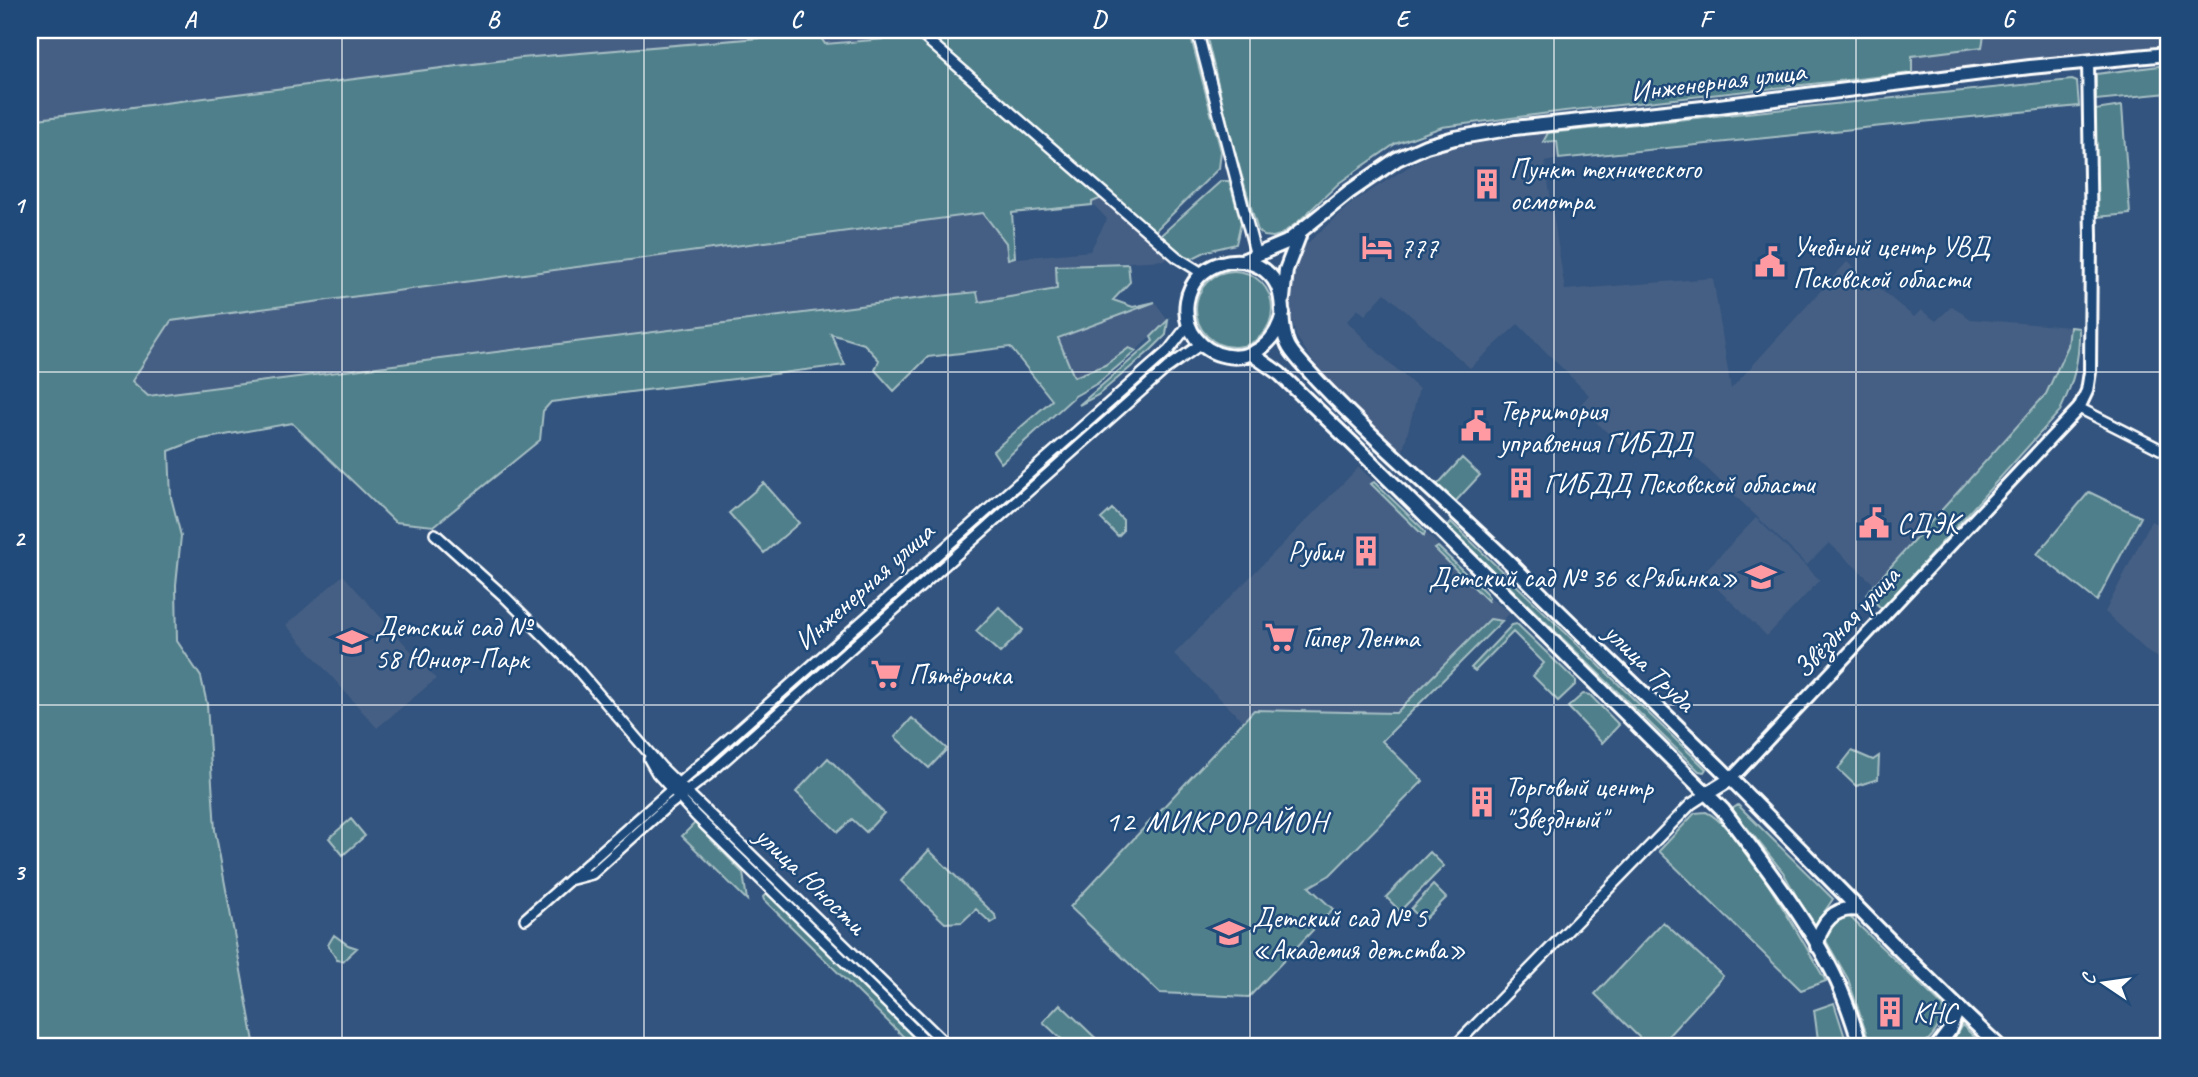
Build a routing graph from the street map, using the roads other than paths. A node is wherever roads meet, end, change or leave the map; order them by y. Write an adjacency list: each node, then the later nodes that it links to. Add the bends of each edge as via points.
1 (1197, 30): 6 (street)
2 (923, 36): 8 (street, via 1178,258)
3 (2168, 54): 4 (main road, Инженерная улица)
4 (2088, 62): 5 (main road, Инженерная улица, via 1455,138 1397,159); 13 (street, Звёздная улица, via 2090,372)
5 (1301, 233): 6 (main road, Инженерная улица); 9 (main road, Инженерная улица, via 1286,270)
6 (1255, 256): 7 (main road, Инженерная улица)
7 (1242, 261): 8 (main road, Инженерная улица, via 1222,262); 9 (main road, via 1270,275)
8 (1202, 273): 10 (main road, via 1187,301)
9 (1283, 309): 12 (main road, Инженерная улица, via 1273,338); 16 (main road, улица Труда, via 1287,344 1302,364)
10 (1189, 324): 11 (main road); 17 (street, Инженерная улица, via 1169,350)
11 (1201, 344): 12 (main road, via 1220,355); 19 (street, Инженерная улица, via 1167,368)
12 (1252, 354): 18 (main road, улица Труда, via 1311,403)
13 (2079, 408): 14 (street); 16 (street, Звёздная улица)
14 (2168, 453)
15 (435, 534): 17 (street, улица Юности, via 567,659)
16 (1731, 779): 18 (main road, Звёздная улица); 21 (main road, улица Труда)
17 (675, 786): 19 (street, улица Юности); 20 (street, Инженерная улица)
18 (1707, 793): 23 (main road, улица Труда, via 1754,850); 27 (street, Звёздная улица, via 1691,804)
19 (683, 794): 20 (street, Инженерная улица, via 592,874); 25 (street, улица Юности); 26 (street, улица Юности)
20 (567, 881): 22 (street, Инженерная улица)
21 (1860, 910): 23 (main road, via 1845,909 1829,918); 24 (main road, улица Труда)
22 (525, 919)
23 (1817, 946): 28 (main road, улица Труда, via 1836,980)
24 (1958, 1009): 29 (main road); 30 (main road, улица Труда)
25 (932, 1047)
26 (949, 1047)
27 (1454, 1047)
28 (1861, 1047)
29 (1937, 1047)
30 (2000, 1047)

